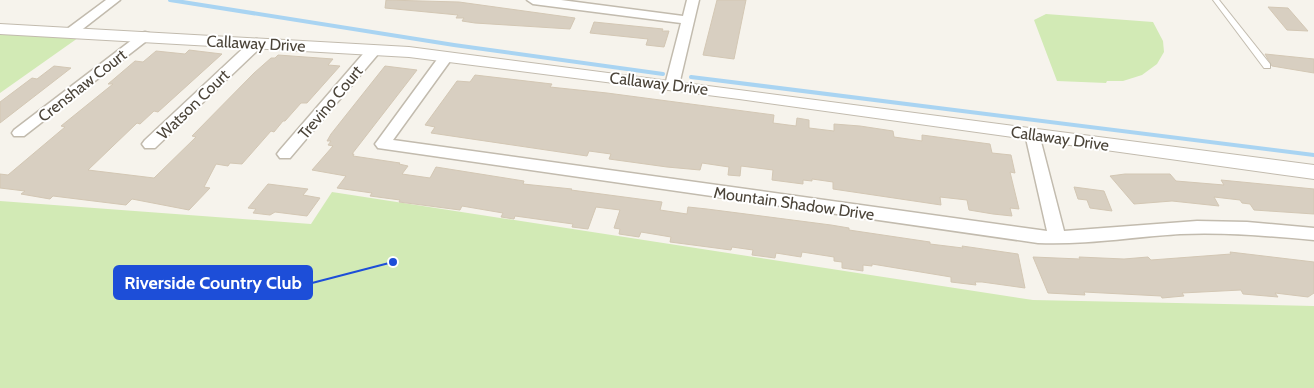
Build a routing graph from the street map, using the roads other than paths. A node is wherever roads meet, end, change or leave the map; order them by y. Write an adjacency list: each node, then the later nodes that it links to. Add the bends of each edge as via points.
1 (114, 0): 8 (street)
2 (533, 0): 5 (street)
3 (693, 0): 6 (street)
4 (1216, 0): 13 (lane)
5 (565, 2): 6 (street)
6 (688, 20): 14 (street)
7 (0, 29): 8 (street, Callaway Drive)
8 (71, 32): 9 (street, Callaway Drive)
9 (145, 36): 10 (street, Callaway Drive); 15 (street, Crenshaw Court)
10 (258, 42): 11 (street, Callaway Drive); 17 (street, Watson Court)
11 (374, 50): 12 (street, Callaway Drive); 18 (street, Trevino Court)
12 (446, 57): 14 (street, Callaway Drive); 21 (street, Mountain Shadow Drive, via 383,144 1038,238)
13 (1267, 66)
14 (672, 85): 16 (street, Callaway Drive)
15 (19, 133)
16 (1032, 134): 19 (street, Callaway Drive); 21 (street)
17 (150, 144)
18 (285, 154)
19 (1314, 172)
20 (1314, 234): 21 (street, Mountain Shadow Drive, via 1182,228)
21 (1057, 238)

